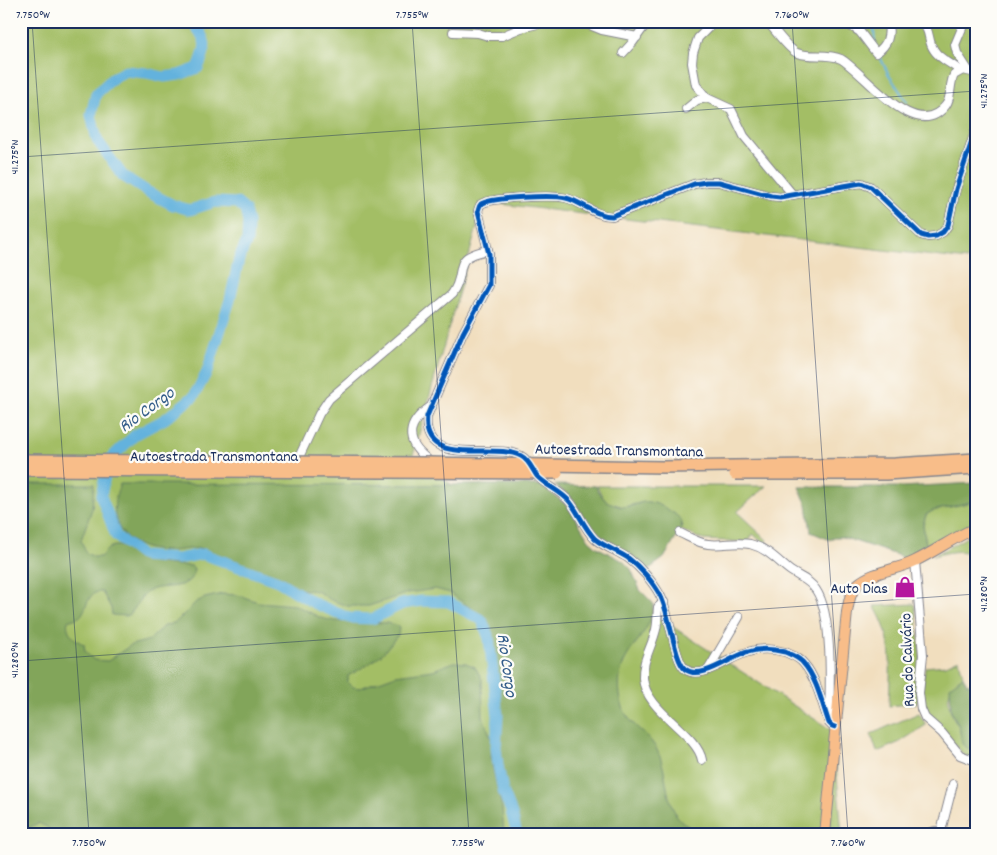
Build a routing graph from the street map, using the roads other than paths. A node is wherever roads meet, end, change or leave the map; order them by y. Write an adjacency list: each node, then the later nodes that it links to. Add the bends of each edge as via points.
1 (550, 21): 10 (street, via 502,36)
2 (580, 21): 11 (street, via 603,31)
3 (648, 21): 11 (street)
4 (711, 21): 14 (street, via 698,38 692,59 696,85)
5 (767, 21): 13 (street, via 795,52 827,55 844,61 898,108 915,116 936,114 948,100 952,78)
6 (843, 21): 7 (street, via 859,31 876,53 889,37)
7 (886, 21)
8 (919, 21): 13 (street, via 929,31 934,51 940,58)
9 (965, 21): 13 (street, via 955,46)
10 (453, 32)
11 (637, 37): 12 (street)
12 (623, 53)
13 (968, 71)
14 (707, 98): 15 (street, via 697,100); 17 (street, via 731,109 746,138)
15 (686, 109)
16 (976, 129): 17 (street, via 956,189 949,223 936,236 921,235 871,186 864,183)
17 (793, 195): 18 (street, via 774,197 723,182 706,182 612,216 562,197 496,200 482,204 478,211)
18 (488, 250): 19 (street, via 488,288 463,333); 20 (street, via 465,258 452,294 329,399)
19 (430, 407): 21 (street, via 417,418 411,432 415,449); 29 (street, via 426,426 434,442 448,449 522,456 538,476 570,502 594,537 634,564)
20 (300, 455)
21 (427, 459)
22 (976, 459): 23 (highway, Autoestrada Transmontana, bridge, via 895,464 663,467)
23 (21, 460)
24 (976, 468): 25 (highway, Autoestrada Transmontana, bridge, via 886,474)
25 (21, 470)
26 (976, 528): 28 (main road)
27 (680, 533): 32 (street, via 704,544 756,546 814,588 826,618)
28 (914, 561): 32 (main road, via 868,578 859,583 851,594); 34 (street, Rua do Calvário, via 923,656 919,693 921,709 925,718 960,755)
29 (664, 602): 31 (street, via 682,666 694,673); 33 (street, via 658,606 644,682 659,709 694,745)
30 (739, 618): 31 (street)
31 (708, 670): 32 (street, via 751,651 773,650 791,655 810,672)
32 (832, 725): 36 (main road)
33 (702, 760)
34 (976, 761)
35 (952, 784): 37 (street, via 941,831)
36 (825, 834)
37 (924, 834)

